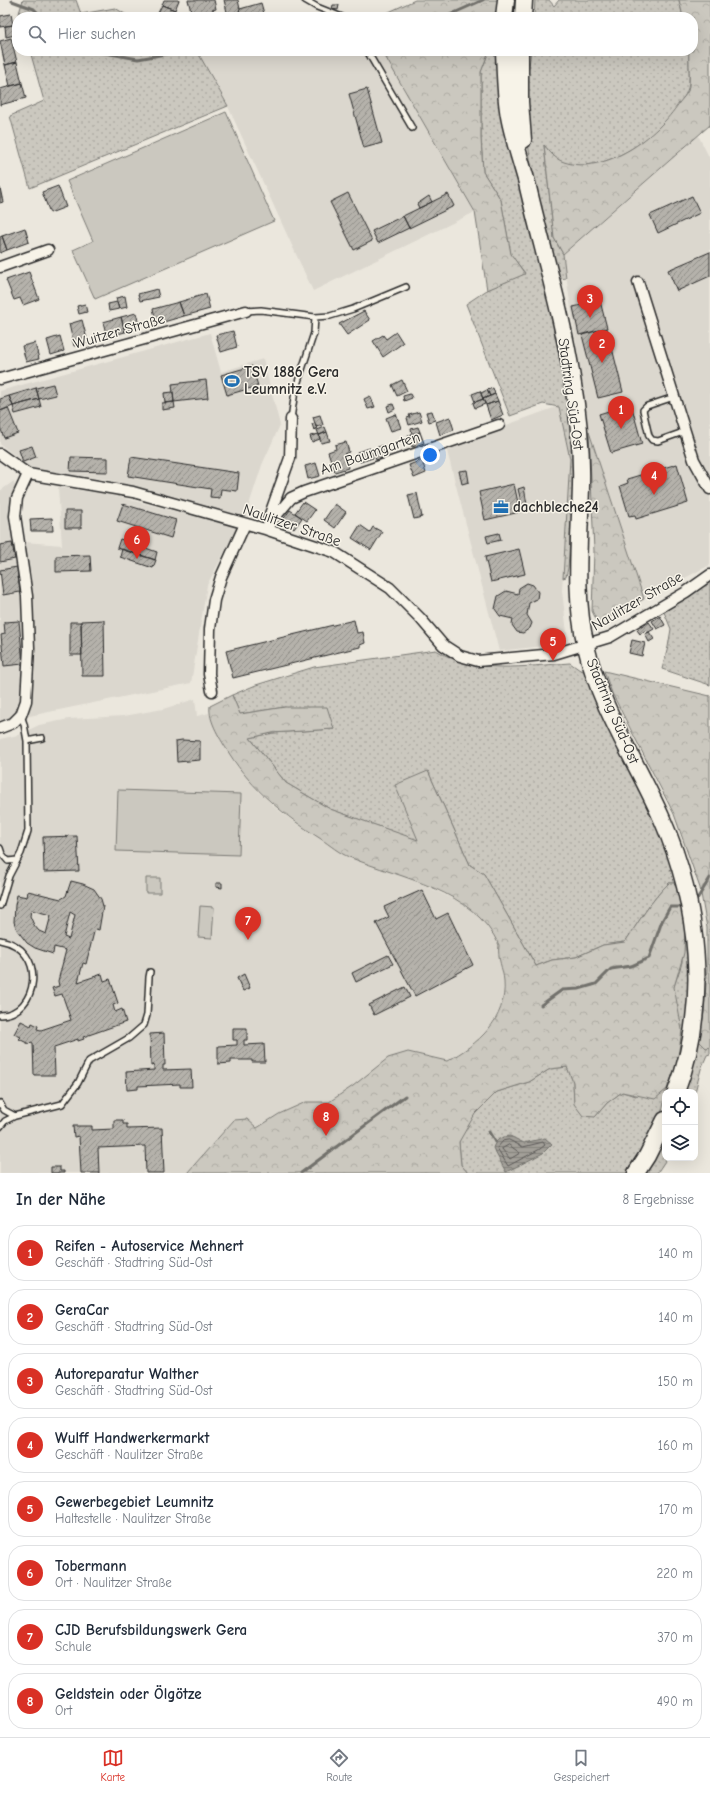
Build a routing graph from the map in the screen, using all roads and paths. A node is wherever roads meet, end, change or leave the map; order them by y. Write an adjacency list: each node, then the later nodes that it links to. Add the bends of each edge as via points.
1 (305, 0): 4 (lane)
2 (506, 0): 5 (main road)
3 (524, 0): 6 (main road)
4 (328, 12)
5 (505, 12)
6 (523, 12)
7 (370, 56): 10 (lane)
8 (504, 56): 11 (main road, Stadtring Süd-Ost, via 509,116)
9 (520, 56): 11 (main road, Stadtring Süd-Ost, via 520,102)
10 (412, 128)
11 (526, 180): 29 (main road, Stadtring Süd-Ost, via 565,341 580,434 578,594)
12 (48, 250): 13 (street)
13 (0, 267)
14 (638, 282): 19 (street)
15 (406, 286): 17 (lane, via 353,309 330,316)
16 (246, 311): 17 (lane); 18 (street, Wuitzer Straße)
17 (315, 317): 20 (lane, via 314,333 296,391)
18 (0, 379)
19 (674, 397): 22 (street); 22 (lane, via 647,406 643,410 650,436 652,440 658,441)
20 (291, 419): 27 (street, via 290,458)
21 (499, 425): 27 (street, Am Baumgarten, via 304,492 291,498)
22 (686, 431): 25 (street, via 694,460)
23 (0, 454): 24 (street, Naulitzer Straße)
24 (28, 474): 26 (street, Naulitzer Straße, via 133,492); 31 (street, via 18,498 15,516 27,596 29,648 26,701)
25 (710, 489)
26 (245, 524): 27 (street, Naulitzer Straße); 30 (street, via 221,577 214,600 210,629 209,674)
27 (265, 529): 29 (street, Naulitzer Straße, via 334,552 390,588 443,645 460,656 478,660 507,659 554,654)
28 (710, 574): 29 (street, Naulitzer Straße, via 686,592 610,637)
29 (586, 646): 41 (main road, Stadtring Süd-Ost, via 594,676 662,818 689,897 694,933 695,1014 686,1060)
30 (212, 691)
31 (20, 715): 32 (street, via 13,723); 34 (lane)
32 (0, 728)
33 (42, 738): 34 (lane)
34 (27, 741): 36 (lane, via 28,831)
35 (0, 848): 36 (lane, via 8,861)
36 (17, 860): 37 (lane)
37 (0, 906)
38 (0, 940): 40 (lane, via 19,947 29,959 34,971 32,988 26,1000 16,1009)
39 (150, 972): 43 (lane, via 144,1024 129,1038 89,1061 78,1083 62,1104)
40 (0, 1015)
41 (677, 1089)
42 (0, 1103): 43 (lane, via 4,1110)
43 (15, 1116): 45 (lane)
44 (662, 1125): 46 (main road)
45 (0, 1127)
46 (636, 1173)

